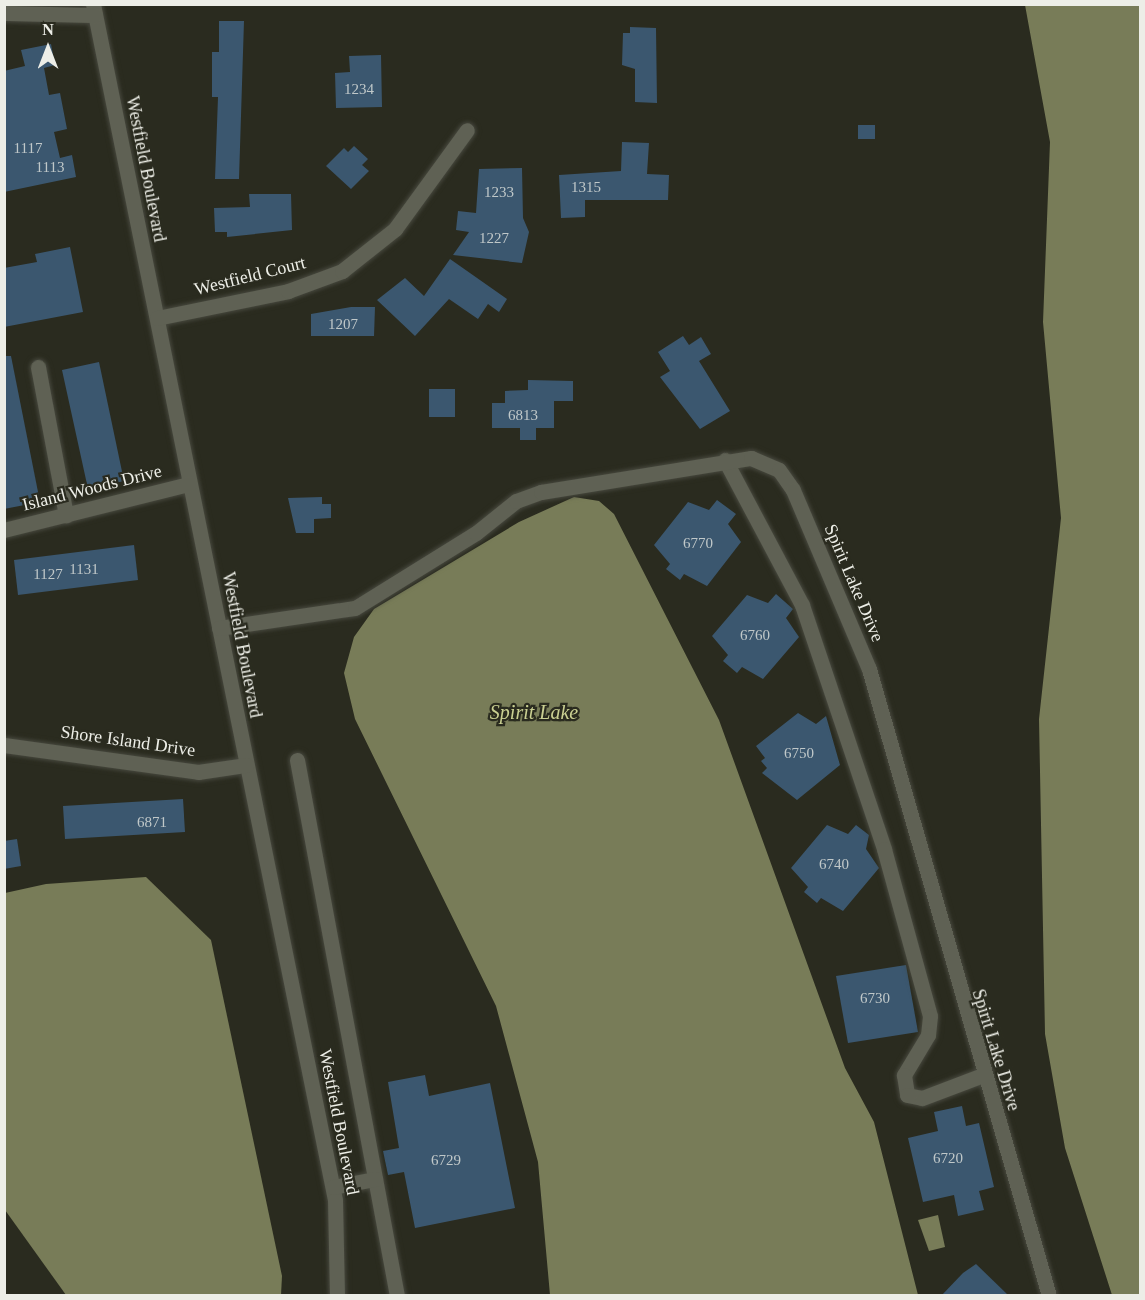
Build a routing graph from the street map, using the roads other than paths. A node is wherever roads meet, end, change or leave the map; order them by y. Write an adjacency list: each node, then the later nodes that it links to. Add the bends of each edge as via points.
1 (94, 10): 2 (street); 4 (street, Westfield Boulevard)
2 (4, 13)
3 (467, 130): 4 (street, Westfield Court, via 395,229 342,272 288,291)
4 (157, 318): 7 (street, Westfield Boulevard)
5 (38, 367): 8 (street)
6 (726, 460): 10 (street, Spirit Lake Drive, via 528,495 355,608); 14 (street, Spirit Lake Drive, via 760,459 782,474 833,582 869,669); 14 (street, via 802,605 884,849 930,1016 928,1035 904,1075 907,1095 922,1098)
7 (189, 484): 8 (street, Island Woods Drive); 10 (street, Westfield Boulevard)
8 (66, 515): 9 (street, Island Woods Drive)
9 (4, 530)
10 (219, 628): 13 (street, Westfield Boulevard)
11 (4, 745): 13 (street, Shore Island Drive, via 198,772)
12 (297, 760): 15 (street)
13 (246, 765): 16 (street, Westfield Boulevard)
14 (983, 1075): 19 (street, Spirit Lake Drive)
15 (375, 1179): 16 (street); 18 (street)
16 (333, 1187): 17 (street, Westfield Boulevard, via 339,1242)
17 (337, 1296)
18 (397, 1296)
19 (1049, 1296)

